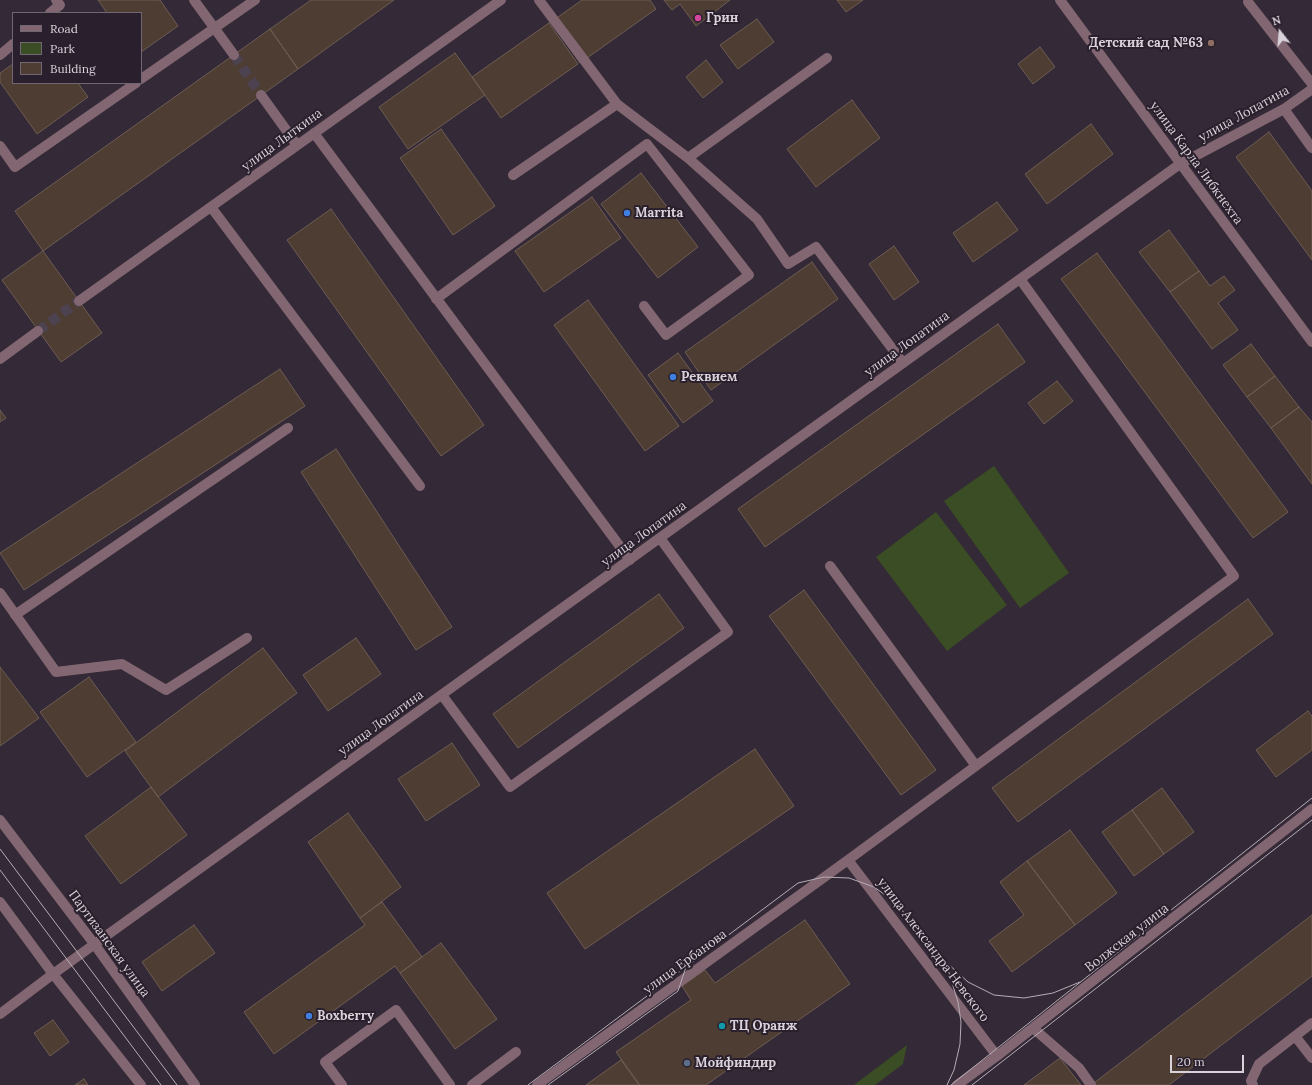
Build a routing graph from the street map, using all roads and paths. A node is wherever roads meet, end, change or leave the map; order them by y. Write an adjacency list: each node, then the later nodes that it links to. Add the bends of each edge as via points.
1 (56, 0): 8 (street, via 60,5)
2 (194, 0): 9 (street)
3 (255, 0): 9 (street)
4 (501, 0): 21 (street, улица Лыткина)
5 (539, 0): 19 (street)
6 (1060, 0): 26 (street, улица Карла Либкнехта)
7 (1248, 2): 16 (street)
8 (51, 12)
9 (214, 29): 12 (street); 14 (street)
10 (12, 45): 11 (street)
11 (0, 55)
12 (234, 55)
13 (827, 58): 25 (street)
14 (142, 78)
15 (135, 84): 23 (street, via 15,166)
16 (1312, 84)
17 (1312, 89): 20 (street, улица Лопатина)
18 (261, 95): 22 (street)
19 (618, 104): 25 (street); 27 (street)
20 (1284, 109): 24 (street); 26 (street, улица Лопатина)
21 (314, 133): 22 (street, улица Лыткина); 30 (street)
22 (297, 145): 28 (street, улица Лыткина)
23 (0, 146)
24 (1312, 148)
25 (688, 158): 36 (street, via 757,220 788,264 816,247)
26 (1180, 164): 29 (street, улица Лопатина); 34 (street, улица Карла Либкнехта)
27 (513, 175)
28 (211, 207): 31 (street, улица Лыткина); 38 (street)
29 (1020, 278): 36 (street, улица Лопатина); 46 (street, улица Ербанова, via 1234,576)
30 (436, 299): 32 (street, via 648,144 749,275 666,335); 40 (street)
31 (79, 301)
32 (644, 306)
33 (38, 331): 35 (street)
34 (1312, 342)
35 (0, 359)
36 (903, 363): 39 (street, улица Лопатина)
37 (288, 428): 43 (street)
38 (420, 486)
39 (660, 538): 40 (street, улица Лопатина); 45 (street, via 728,632 510,787)
40 (630, 560): 45 (street, улица Лопатина)
41 (830, 566): 46 (street)
42 (0, 593): 43 (street)
43 (15, 615): 44 (street, via 56,672 122,664 166,690)
44 (248, 638)
45 (442, 695): 51 (street, улица Лопатина)
46 (976, 766): 49 (street, улица Ербанова)
47 (1312, 809): 55 (street, Волжская улица)
48 (0, 820): 51 (street, Партизанская улица)
49 (848, 860): 58 (street, улица Александра Невского); 65 (street, улица Ербанова)
50 (0, 902): 52 (street)
51 (95, 945): 52 (street, улица Лопатина); 61 (street, Партизанская улица)
52 (53, 974): 53 (street, улица Лопатина); 60 (street)
53 (0, 1014)
54 (1312, 1023): 56 (street)
55 (1033, 1028): 58 (street, Волжская улица); 67 (street, via 1079,1068)
56 (1295, 1036): 59 (street); 68 (street, via 1259,1064 1251,1080)
57 (516, 1052): 64 (street)
58 (997, 1056): 66 (street, Волжская улица)
59 (1312, 1058)
60 (141, 1085)
61 (194, 1085)
62 (342, 1085): 63 (street, via 325,1062 396,1010)
63 (450, 1085)
64 (472, 1085)
65 (537, 1085)
66 (957, 1085)
67 (1091, 1085)
68 (1253, 1085)

